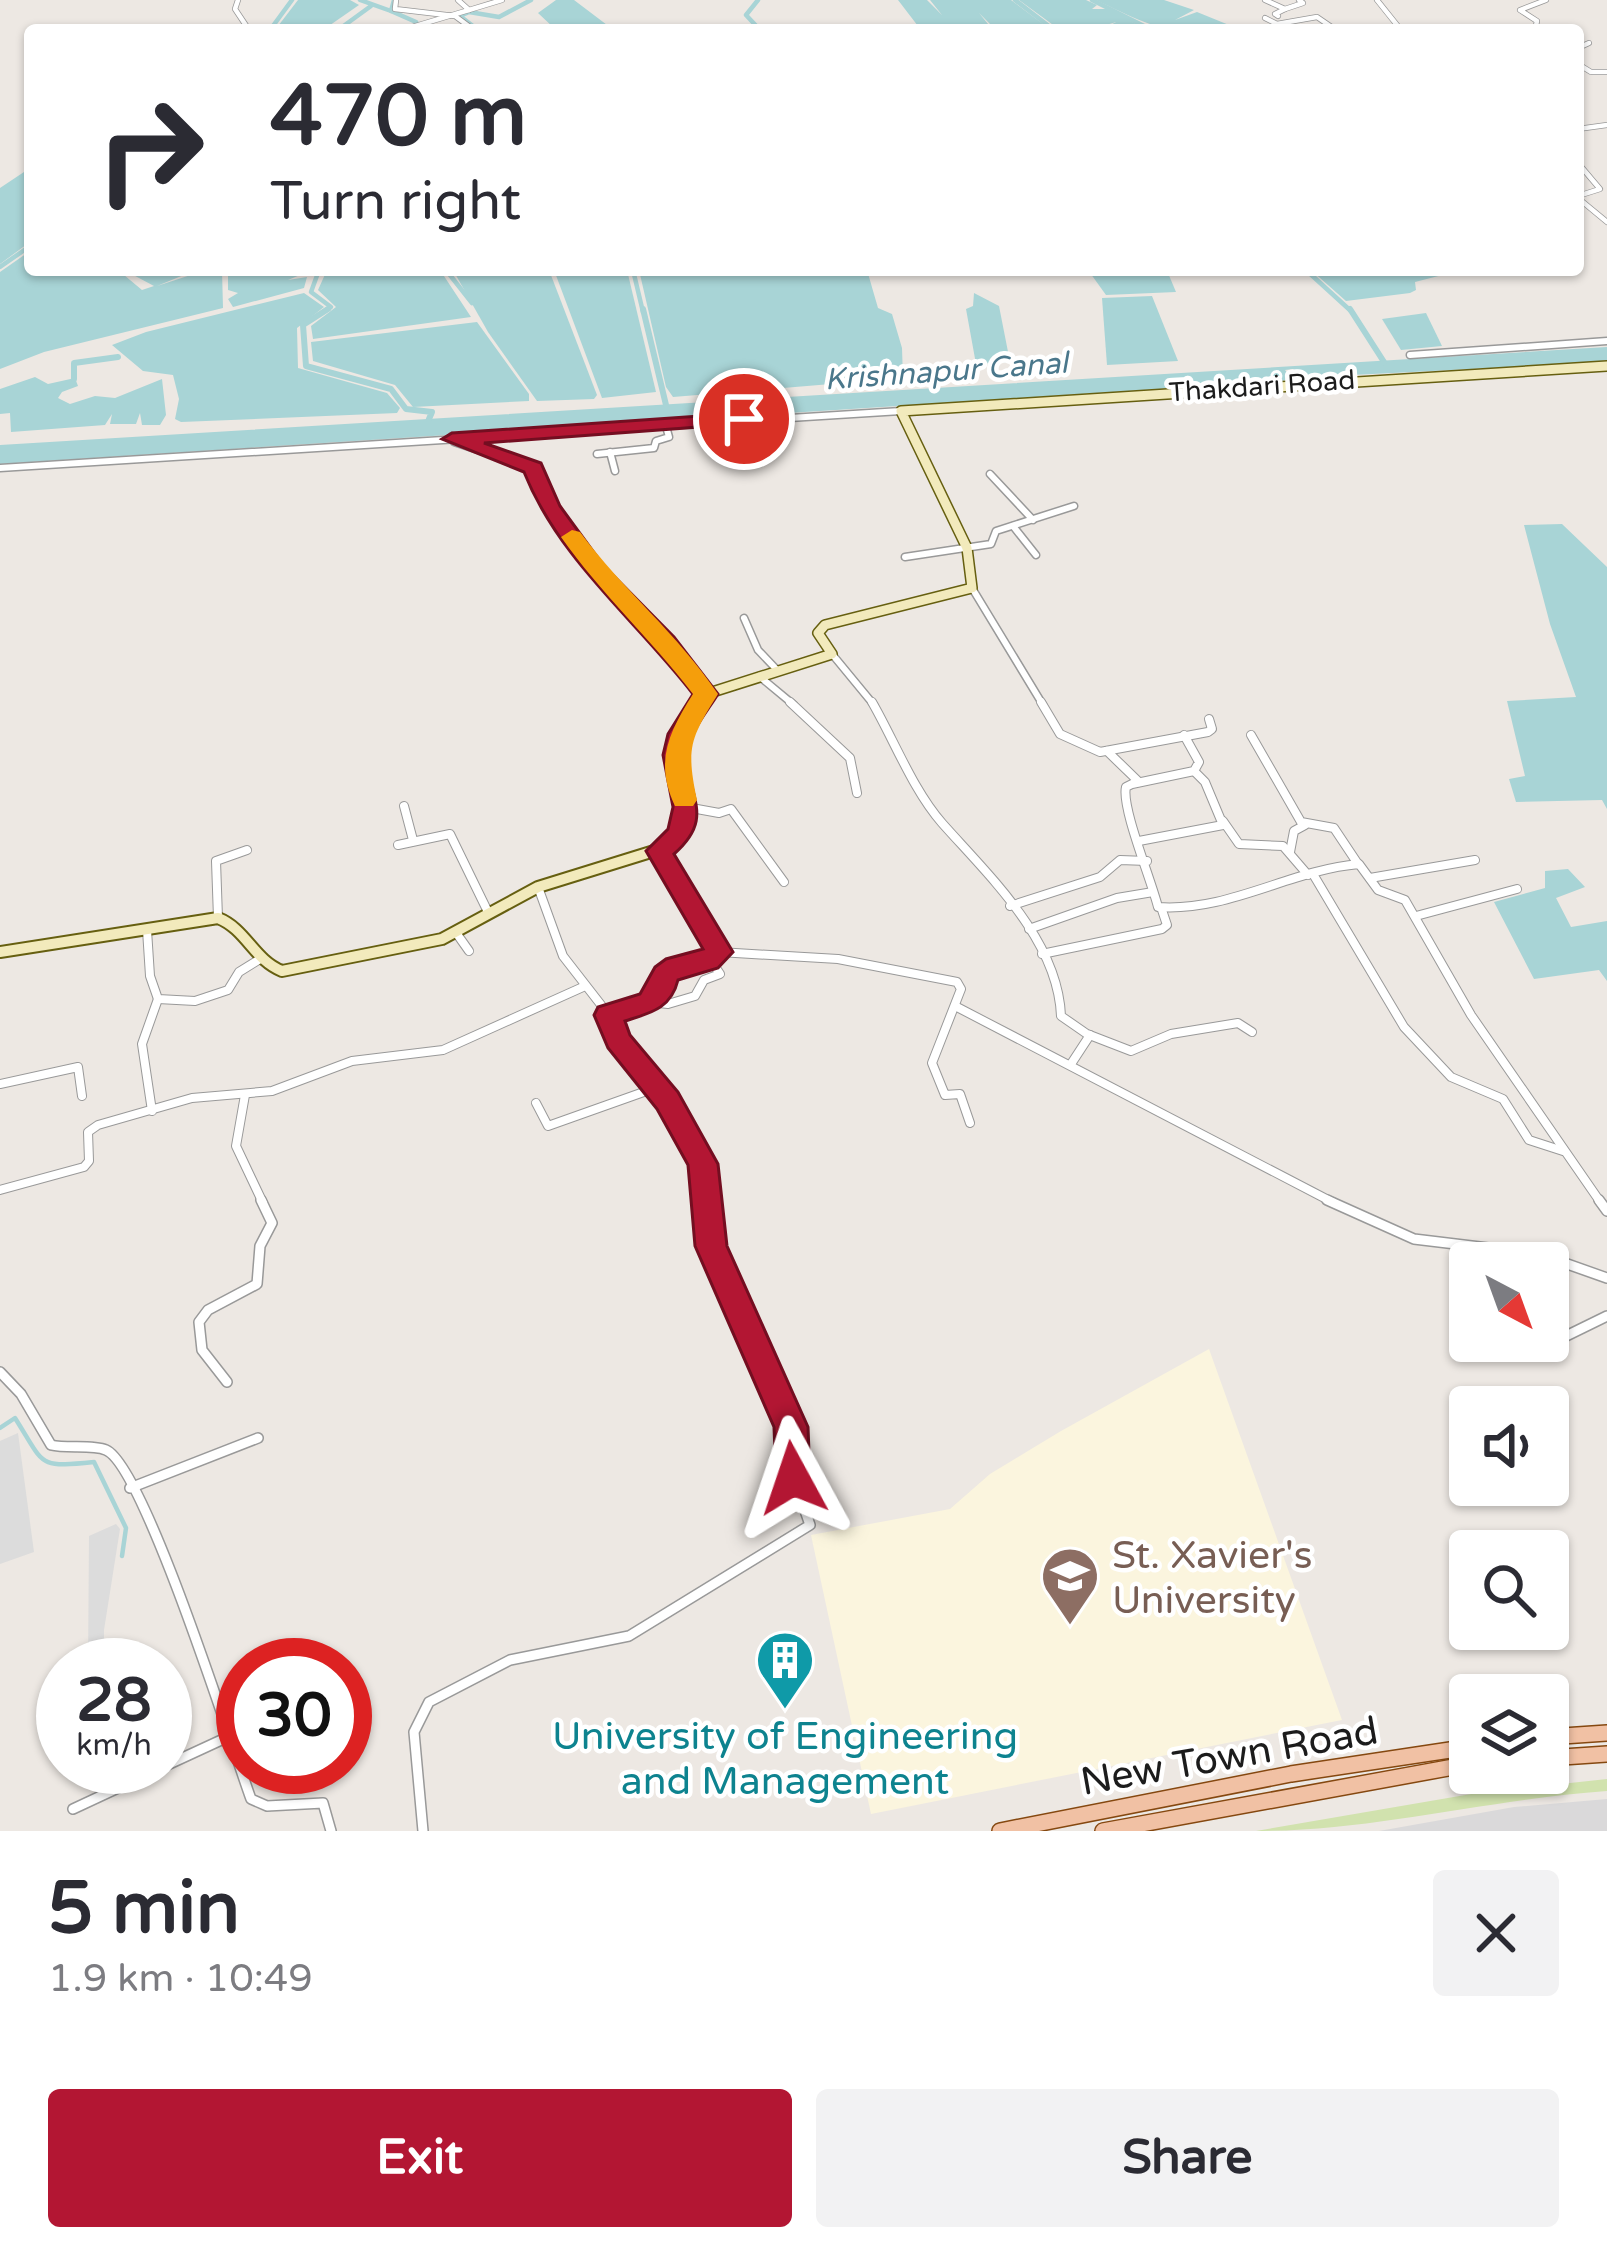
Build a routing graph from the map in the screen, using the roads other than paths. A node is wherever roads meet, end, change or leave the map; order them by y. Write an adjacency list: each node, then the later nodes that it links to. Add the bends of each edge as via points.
1 (396, 0): 11 (street, via 395,9)
2 (420, 0): 11 (street)
3 (458, 0): 10 (street)
4 (502, 0): 10 (street)
5 (1265, 0): 9 (street)
6 (1299, 0): 9 (street)
7 (1377, 0): 20 (street)
8 (1546, 0): 21 (street, via 1520,10)
9 (1285, 9): 13 (street)
10 (469, 10): 12 (street)
11 (413, 12): 12 (street)
12 (455, 16): 15 (street); 16 (street)
13 (1278, 16)
14 (1265, 18): 17 (street)
15 (421, 23)
16 (466, 24)
17 (1277, 24)
18 (1277, 24): 19 (street, via 1317,17)
19 (1327, 24)
20 (1394, 24)
21 (1536, 24)
22 (1589, 44): 23 (street)
23 (1584, 46)
24 (1584, 170): 25 (street, via 1600,189)
25 (1584, 195)
26 (1584, 202): 27 (street)
27 (1607, 222)
28 (1607, 341): 29 (street)
29 (1410, 355)
30 (1607, 365): 31 (street, Thakdari Road)
31 (901, 411): 32 (street); 42 (street)
32 (665, 423): 33 (street); 34 (street, via 669,437 652,448)
33 (452, 436): 36 (street); 50 (street, via 533,468 549,507 595,570)
34 (610, 452): 35 (street); 37 (street)
35 (598, 454)
36 (0, 468)
37 (615, 471)
38 (990, 474): 40 (street)
39 (1074, 506): 40 (street)
40 (1033, 520): 41 (street)
41 (1013, 526): 42 (street, via 996,531 991,544); 43 (street)
42 (967, 548): 44 (street); 45 (street)
43 (1036, 555)
44 (905, 557)
45 (972, 588): 47 (street, via 825,625 818,633); 54 (street, via 1054,730)
46 (744, 618): 48 (street)
47 (832, 654): 48 (street); 77 (street, via 872,702 940,820)
48 (778, 671): 49 (street)
49 (759, 676): 50 (street); 57 (street, via 783,702 819,720 856,773)
50 (706, 694): 59 (street, via 675,755)
51 (1209, 719): 52 (street, via 1211,731)
52 (1184, 735): 54 (street); 55 (street, via 1199,762)
53 (1251, 735): 61 (street)
54 (1107, 751): 56 (street)
55 (1193, 771): 56 (street); 60 (street)
56 (1141, 783): 63 (street, via 1126,787 1122,802)
57 (857, 794)
58 (404, 806): 62 (street)
59 (686, 807): 66 (street, via 677,839); 73 (street, via 731,808)
60 (1223, 821): 63 (street); 67 (street, via 1239,844 1275,843)
61 (1305, 824): 67 (street, via 1294,831); 70 (street, via 1334,828)
62 (413, 840): 64 (street); 79 (street, via 450,834)
63 (1139, 841): 69 (street)
64 (398, 845)
65 (248, 850): 81 (street, via 216,861)
66 (659, 851): 74 (street); 88 (street)
67 (1290, 852): 71 (street)
68 (1474, 860): 72 (street)
69 (1147, 861): 76 (street); 77 (street, via 1120,860 1100,877)
70 (1359, 864): 71 (street); 72 (street)
71 (1310, 874): 78 (street); 105 (street, via 1427,1054 1461,1084 1503,1100 1528,1140)
72 (1369, 878): 80 (street, via 1378,890 1401,895)
73 (784, 882)
74 (538, 887): 79 (street); 90 (street, via 557,944)
75 (1517, 889): 80 (street)
76 (1153, 892): 78 (street); 82 (street)
77 (1009, 907): 82 (street)
78 (1162, 910): 87 (street, via 1162,929)
79 (488, 912): 84 (street)
80 (1416, 916): 105 (street, via 1471,1015)
81 (218, 917): 83 (street); 89 (street)
82 (1029, 929): 87 (street)
83 (147, 930): 86 (street); 91 (street)
84 (457, 934): 85 (street); 89 (street, via 282,971)
85 (469, 951)
86 (0, 952)
87 (1042, 954): 96 (street, via 1060,994 1058,1012)
88 (714, 956): 92 (street, via 665,974); 92 (street, via 720,974 704,980 695,996); 93 (street, via 917,970 957,982)
89 (260, 959): 91 (street, via 228,990 195,1000)
90 (584, 987): 94 (street); 100 (street, via 442,1050 352,1060)
91 (158, 998): 103 (street, via 142,1044)
92 (650, 1002): 94 (street)
93 (955, 1006): 97 (street); 104 (street, via 932,1063 946,1095 960,1094)
94 (608, 1015): 99 (street)
95 (1252, 1032): 96 (street, via 1238,1023 1180,1032 1131,1051)
96 (1090, 1035): 97 (street)
97 (1071, 1064): 108 (street, via 1414,1239 1539,1254)
98 (0, 1084): 101 (street, via 78,1067)
99 (655, 1088): 102 (street, via 547,1126); 126 (street, via 703,1164 711,1246 791,1427 791,1470 810,1526 629,1636 509,1660 428,1702 414,1732)
100 (245, 1095): 103 (street, via 214,1094); 112 (street, via 236,1147 272,1223 260,1246 257,1284 199,1322 202,1350)
101 (82, 1096)
102 (536, 1103)
103 (152, 1111): 106 (street, via 91,1129 84,1167)
104 (970, 1123)
105 (1565, 1151): 107 (street)
106 (0, 1190)
107 (1607, 1211)
108 (1607, 1278)
109 (1607, 1316): 110 (street)
110 (1569, 1335)
111 (0, 1372): 114 (street, via 51,1445 112,1451)
112 (227, 1382)
113 (258, 1438): 114 (street)
114 (130, 1488): 115 (street, via 160,1546)
115 (216, 1703)
116 (1607, 1733): 117 (main road)
117 (1569, 1736)
118 (1449, 1750): 127 (main road, New Town Road)
119 (1607, 1754): 120 (main road)
120 (1569, 1756)
121 (1449, 1768): 128 (main road, New Town Road)
122 (105, 1794): 124 (street)
123 (249, 1794): 125 (street, via 267,1806 323,1803)
124 (73, 1809)
125 (332, 1831)
126 (423, 1831)
127 (1000, 1831)
128 (1103, 1831)

